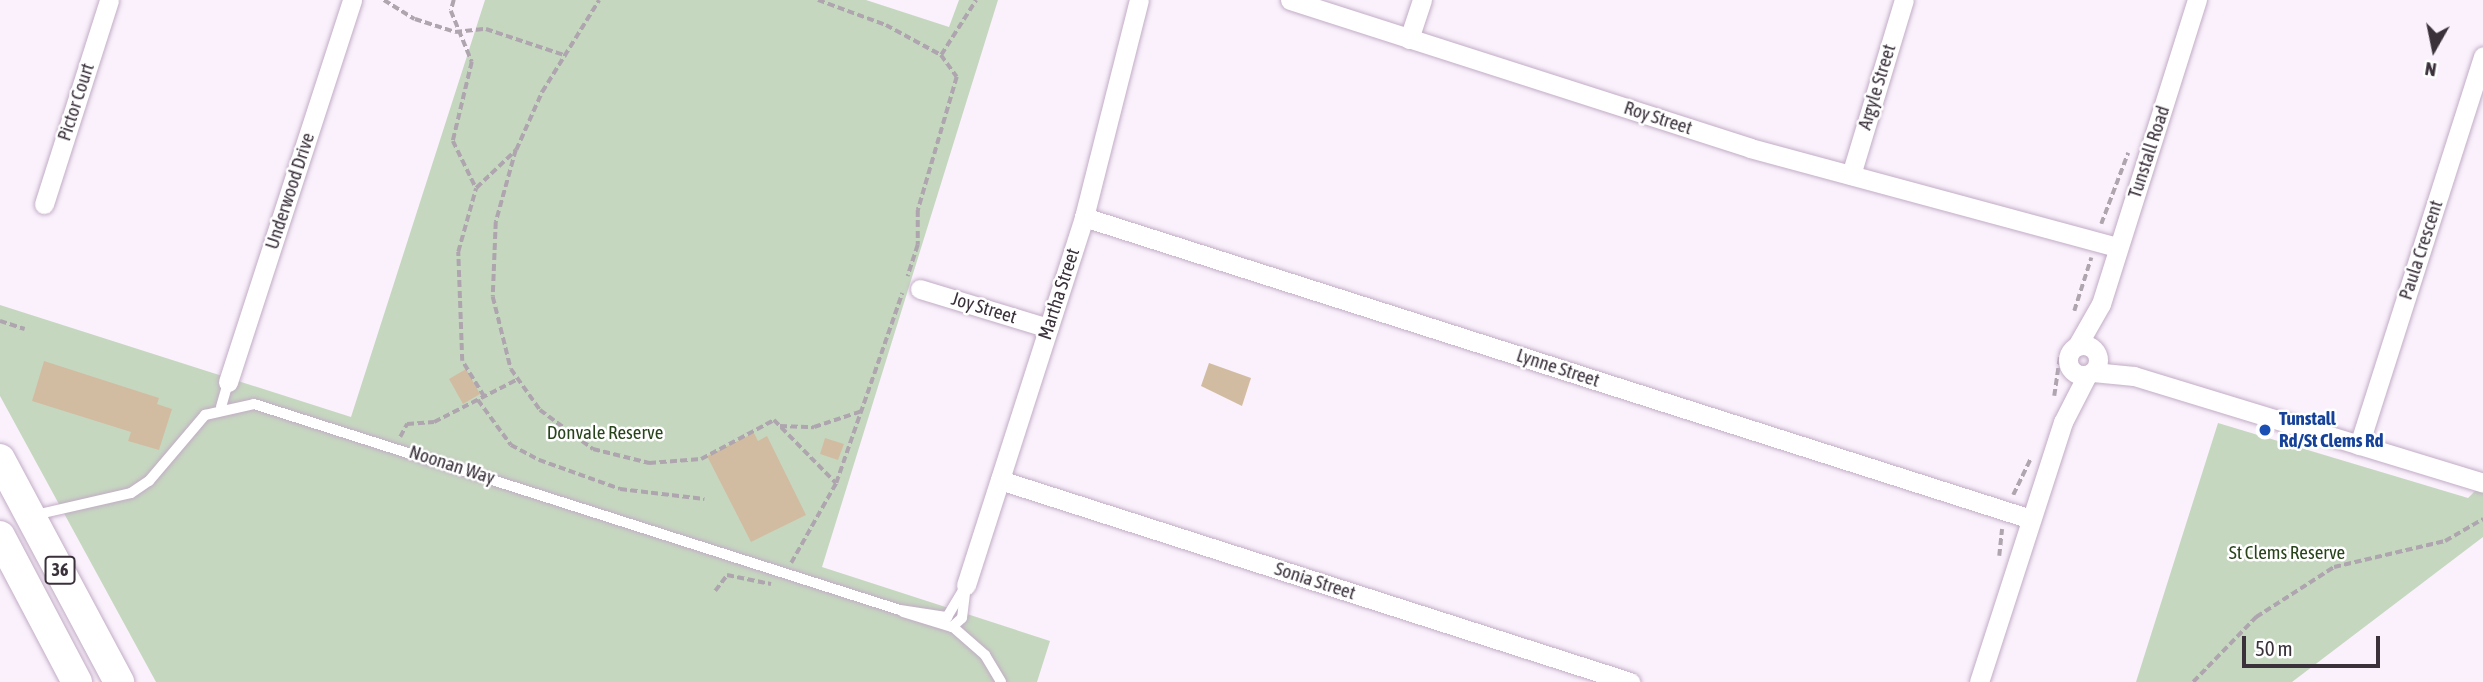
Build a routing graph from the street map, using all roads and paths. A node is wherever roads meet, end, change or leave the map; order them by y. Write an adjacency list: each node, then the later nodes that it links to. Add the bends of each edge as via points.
1 (109, 0): 21 (street, Pictor Court)
2 (352, 0): 31 (street, Underwood Drive)
3 (384, 0): 13 (path, via 415,19)
4 (454, 0): 13 (path)
5 (599, 0): 16 (path)
6 (818, 0): 15 (path, via 886,25)
7 (976, 0): 15 (path)
8 (1139, 0): 22 (street, Martha Street)
9 (1290, 0): 14 (street, Roy Street)
10 (1422, 0): 14 (street)
11 (1904, 0): 19 (street, Argyle Street)
12 (2197, 0): 23 (street, Tunstall Road)
13 (459, 31): 16 (path, via 486,30); 20 (path, via 472,62 453,141)
14 (1409, 39): 19 (street, Roy Street)
15 (941, 55): 35 (path, via 952,66 956,88 918,210 918,245)
16 (567, 56): 18 (path, via 542,92)
17 (2483, 56): 38 (street, Paula Crescent)
18 (516, 150): 20 (path); 30 (path, via 496,222 492,272 502,342)
19 (1850, 175): 23 (street, Roy Street)
20 (476, 188): 32 (path, via 458,252 462,361)
21 (44, 204)
22 (1084, 217): 27 (street, Martha Street); 45 (street, Lynne Street)
23 (2116, 253): 25 (street, Tunstall Road)
24 (920, 289): 27 (street, Joy Street)
25 (2101, 304): 29 (street, Tunstall Road); 29 (street, Tunstall Road, via 2070,354)
26 (0, 321): 28 (path)
27 (1048, 328): 40 (street, Martha Street)
28 (25, 329)
29 (2089, 365): 38 (street); 45 (street, Tunstall Road, via 2063,422)
30 (517, 379): 32 (path); 36 (path, via 573,439 639,461 701,459 774,420)
31 (229, 382): 34 (lane)
32 (484, 397): 33 (path)
33 (478, 400): 37 (path, via 434,422 407,424); 43 (path, via 511,445 539,460 620,489)
34 (221, 407): 44 (lane, via 199,421 149,481 131,493); 51 (lane, Noonan Way, via 264,406)
35 (862, 411): 36 (path, via 814,427); 41 (path)
36 (778, 425): 41 (path)
37 (400, 437)
38 (2360, 445): 42 (street)
39 (0, 458): 44 (main road, 36)
40 (1000, 480): 52 (street, Martha Street); 60 (street, Sonia Street)
41 (836, 483): 49 (path)
42 (2483, 483)
43 (704, 499)
44 (31, 516): 58 (main road, 36)
45 (2031, 519): 61 (street, Tunstall Road)
46 (2483, 519): 62 (path, via 2445,541 2354,558 2323,573 2256,617)
47 (0, 536): 57 (main road, 36)
48 (781, 558): 49 (path)
49 (792, 562): 50 (path); 51 (path)
50 (805, 566)
51 (785, 572): 53 (path, via 768,586 727,575); 54 (lane, Noonan Way)
52 (966, 585): 55 (lane, Martha Street)
53 (715, 591)
54 (900, 610): 55 (lane, Noonan Way); 56 (lane, Noonan Way)
55 (957, 616): 56 (lane)
56 (953, 626): 59 (lane, via 985,654)
57 (77, 682)
58 (119, 682)
59 (1001, 682)
60 (1630, 682)
61 (1979, 682)
62 (2193, 682)

